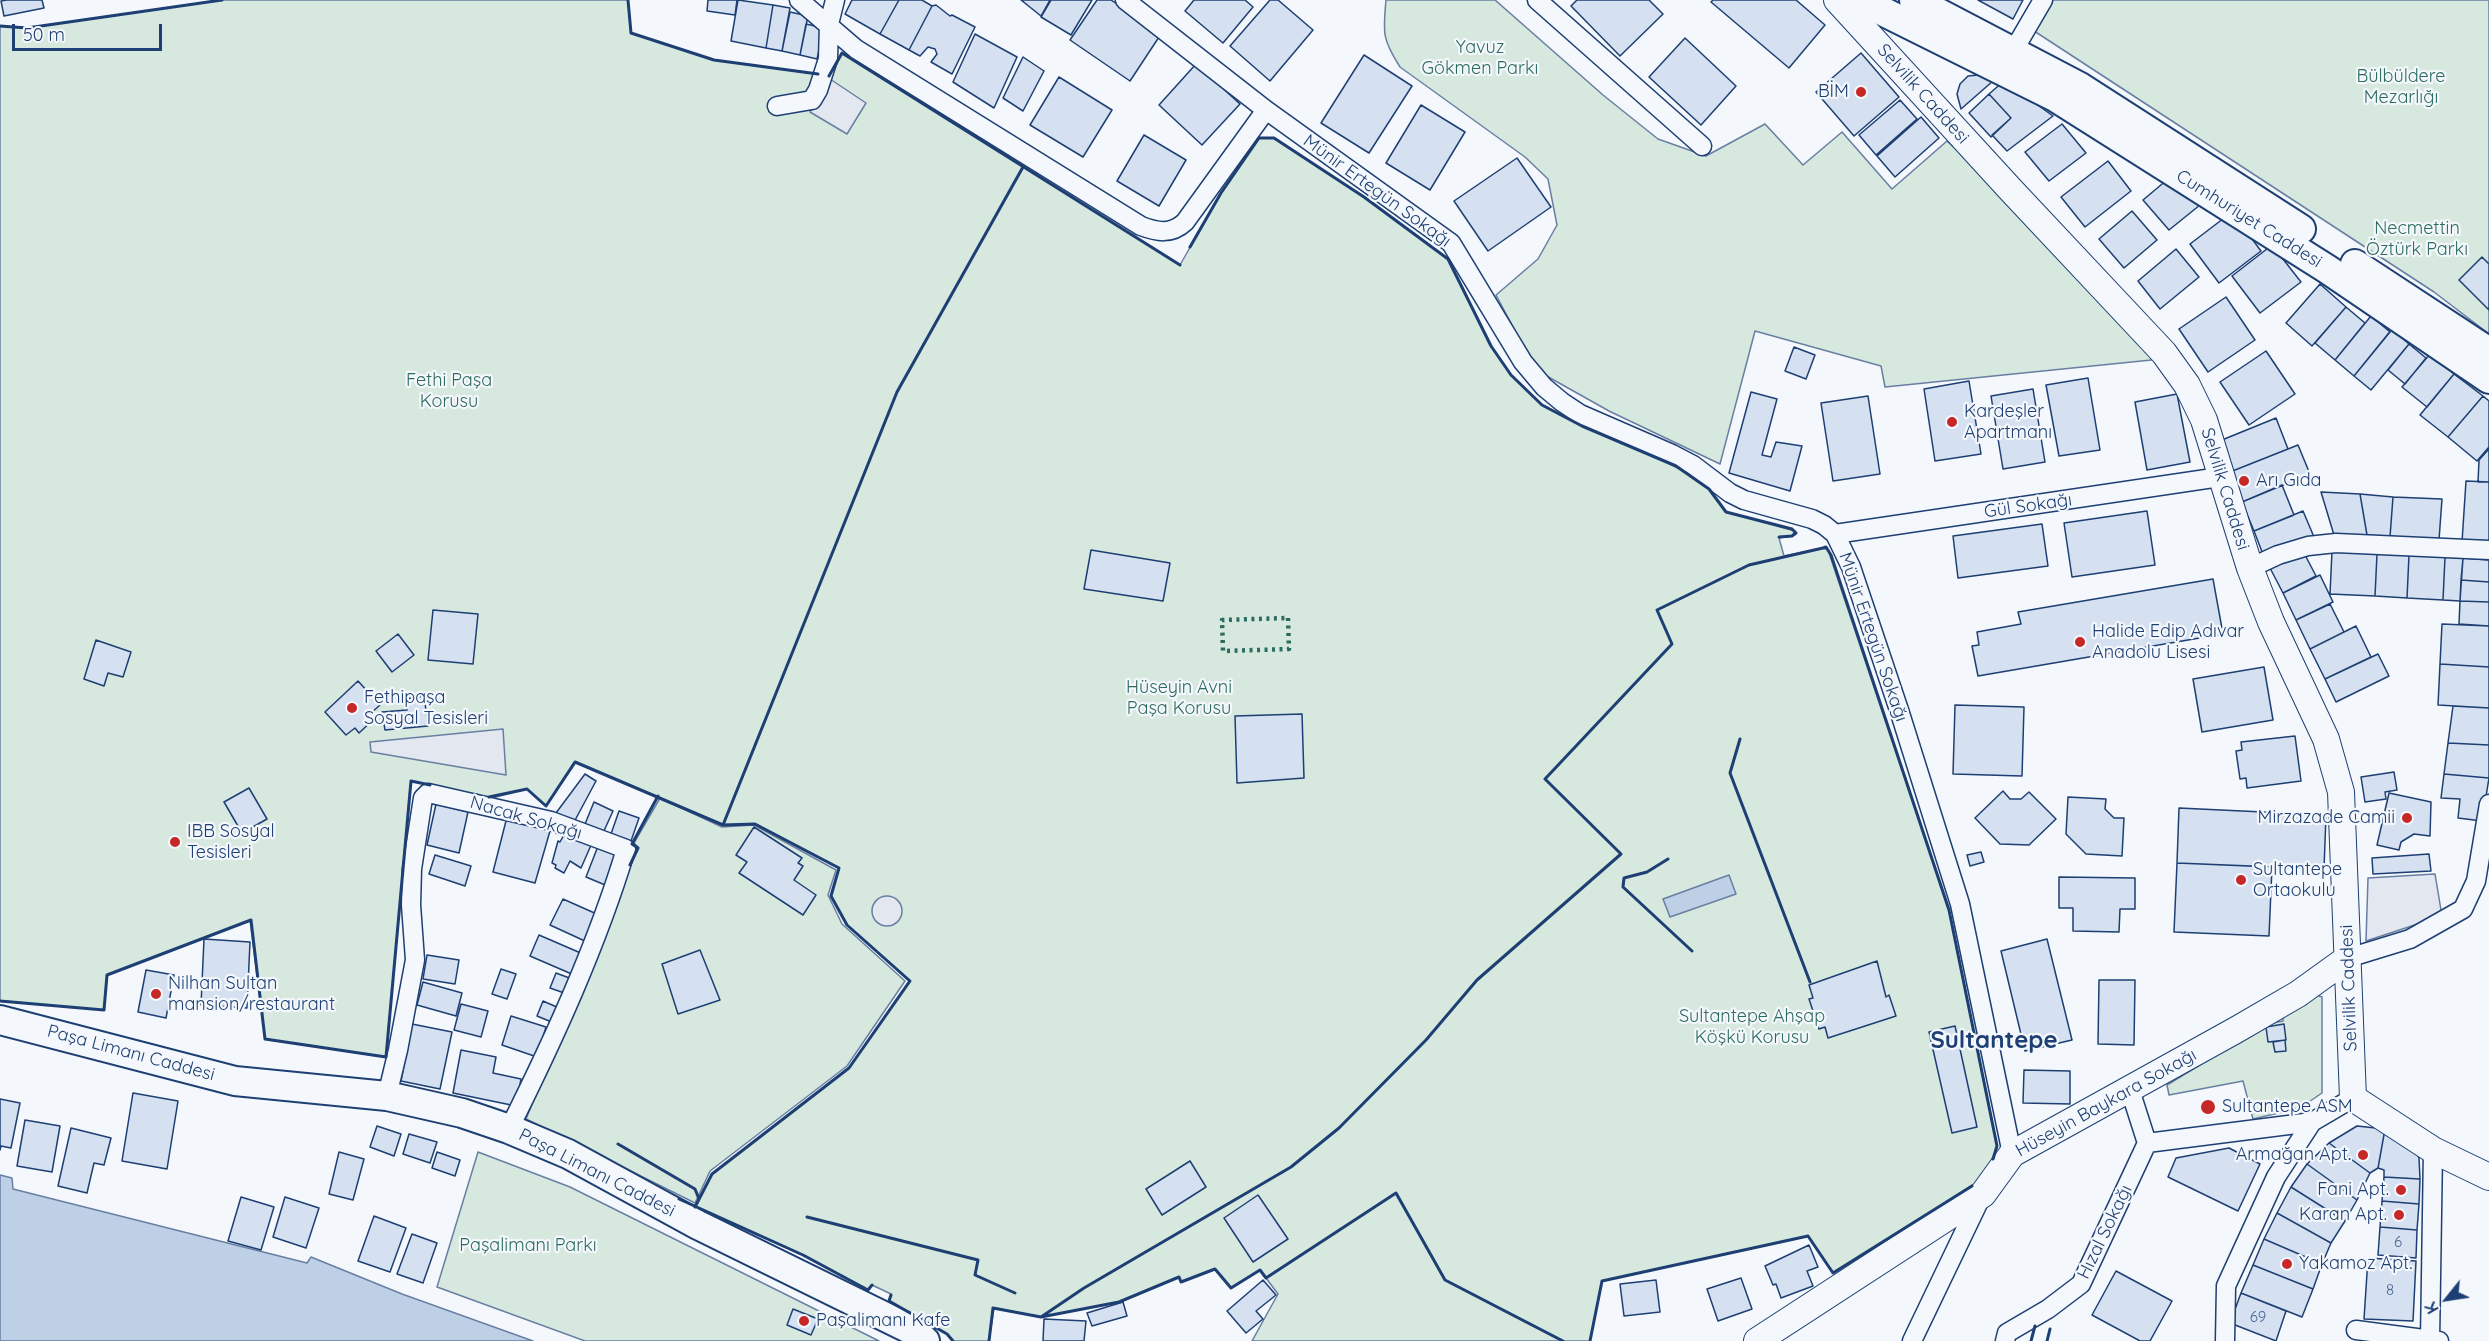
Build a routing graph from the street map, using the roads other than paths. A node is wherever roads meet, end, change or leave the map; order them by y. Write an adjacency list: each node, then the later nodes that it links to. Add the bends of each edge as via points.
1 (800, 0): 9 (street)
2 (836, 0): 9 (street)
3 (1125, 0): 12 (street, Münir Ertegün Sokağı)
4 (1537, 0): 13 (street)
5 (1837, 0): 17 (street, Selvilik Caddesi, via 2164,353 2204,420)
6 (1860, 0): 10 (main road, Cumhuriyet Caddesi)
7 (1914, 0): 10 (main road, Cumhuriyet Caddesi)
8 (2043, 0): 10 (street)
9 (829, 24): 11 (street, via 828,59 812,100); 12 (street, via 856,49 1153,231 1171,231 1185,222)
10 (2008, 60): 14 (main road, Cumhuriyet Caddesi, via 2055,97)
11 (777, 106)
12 (1266, 110): 18 (street, Münir Ertegün Sokağı, via 1451,243 1523,362 1562,402 1580,414 1693,465 1744,500 1812,519)
13 (1702, 146)
14 (2332, 261): 15 (main road, Cumhuriyet Caddesi); 16 (main road, Cumhuriyet Caddesi)
15 (2489, 352)
16 (2489, 379)
17 (2220, 477): 18 (street, Gül Sokağı); 20 (street, Selvilik Caddesi)
18 (1835, 534): 31 (street, Münir Ertegün Sokağı, via 1855,578 1960,904)
19 (2489, 550): 20 (street, via 2336,543 2277,555)
20 (2250, 568): 22 (street, Selvilik Caddesi, via 2326,739 2342,792)
21 (2488, 815): 22 (street, via 2476,881 2463,909 2410,939)
22 (2348, 958): 24 (street, Hüseyin Baykara Sokağı, via 2298,994); 26 (street, Selvilik Caddesi)
23 (0, 1020): 25 (main road, Paşa Limanı Caddesi, via 235,1081)
24 (2130, 1090): 29 (street); 31 (street, Hüseyin Baykara Sokağı)
25 (387, 1096): 28 (main road, Paşa Limanı Caddesi, via 462,1113); 28 (street, Nacak Sokağı, via 415,960 412,869 423,798 428,793 528,815 626,849 580,971)
26 (2353, 1098): 27 (street); 30 (street)
27 (2312, 1122): 29 (street); 39 (street, via 2276,1177 2226,1286)
28 (509, 1129): 35 (main road, Paşa Limanı Caddesi, via 567,1154)
29 (2147, 1143): 38 (street, Hızal Sokağı, via 2081,1284 2007,1333)
30 (2433, 1150): 32 (street); 40 (street)
31 (2012, 1154): 33 (street, Hüseyin Baykara Sokağı)
32 (2489, 1177)
33 (1983, 1194): 36 (street, Hüseyin Baykara Sokağı); 37 (street)
34 (2356, 1330): 40 (street)
35 (926, 1341)
36 (1757, 1341)
37 (1912, 1341)
38 (2005, 1341)
39 (2225, 1341)
40 (2433, 1341)

